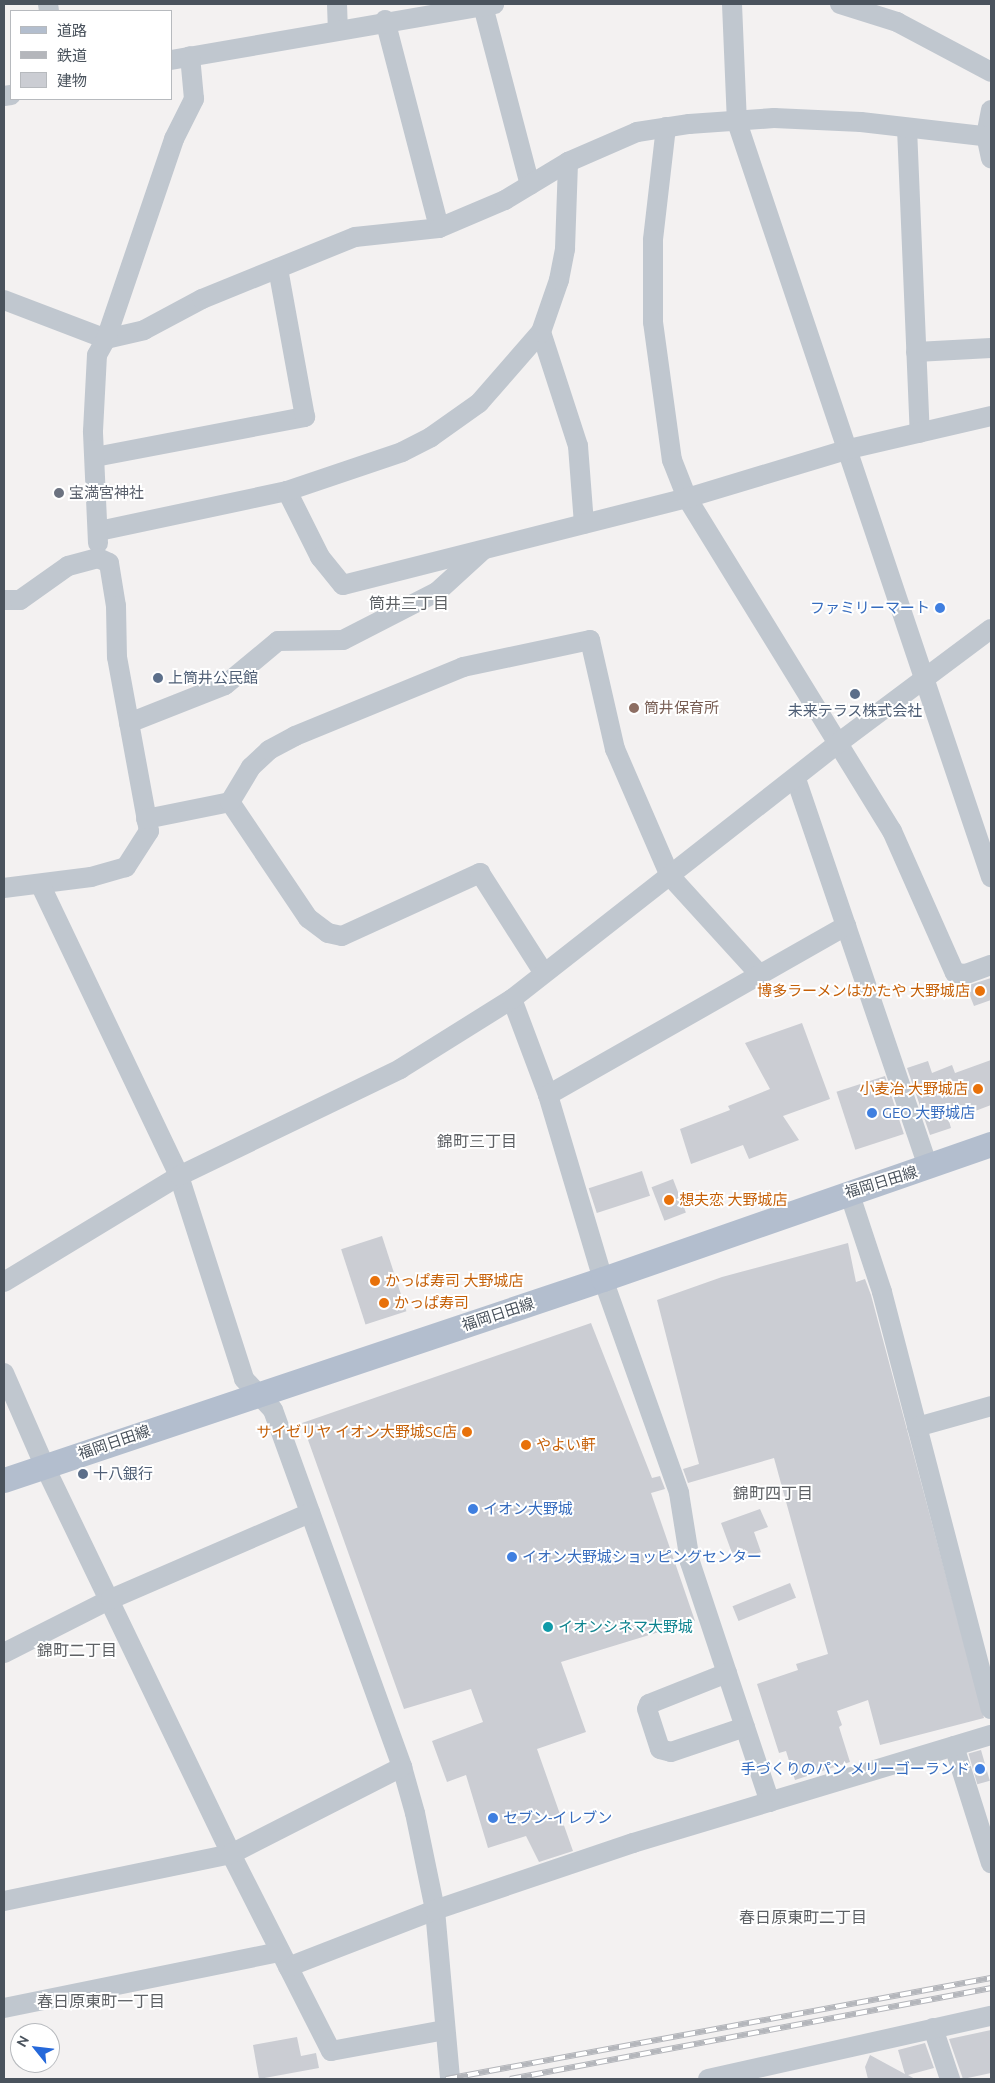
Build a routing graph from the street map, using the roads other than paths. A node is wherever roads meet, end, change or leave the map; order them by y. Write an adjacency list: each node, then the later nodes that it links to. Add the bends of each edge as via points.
1 (336, 4): 6 (street)
2 (732, 4): 10 (street)
3 (840, 4): 8 (street, via 897,22)
4 (488, 5): 5 (street); 16 (street)
5 (385, 20): 6 (street); 17 (street)
6 (338, 30): 7 (street)
7 (180, 58): 21 (street, via 194,99 174,139)
8 (991, 72)
9 (991, 110): 13 (street)
10 (737, 122): 11 (street); 12 (street, via 774,118); 26 (street)
11 (666, 128): 15 (street, via 637,132); 29 (street, via 653,240 653,322 672,460)
12 (907, 128): 13 (street); 23 (street)
13 (989, 136): 14 (street)
14 (991, 158)
15 (568, 162): 16 (street); 20 (street, via 565,249 560,280)
16 (530, 186): 17 (street)
17 (439, 228): 18 (street, via 355,237)
18 (278, 268): 21 (street, via 202,299 144,330); 27 (street, via 305,416)
19 (4, 300): 21 (street)
20 (541, 332): 28 (street, via 479,403 431,437 402,452); 30 (street, via 578,446)
21 (106, 339): 27 (street, via 97,356)
22 (991, 348): 23 (street)
23 (916, 352): 25 (street)
24 (991, 416): 25 (street)
25 (920, 433): 26 (street)
26 (849, 449): 29 (street); 36 (street)
27 (95, 457): 31 (street)
28 (287, 490): 31 (street); 32 (street, via 320,557 343,585)
29 (687, 498): 30 (street); 38 (street)
30 (584, 524): 32 (street)
31 (99, 530): 33 (street)
32 (483, 549): 37 (street, via 437,592 344,640 278,641 225,685)
33 (98, 558): 34 (street, via 68,566 20,600); 37 (street, via 109,563 116,606 117,657)
34 (4, 600)
35 (991, 630): 36 (street)
36 (924, 677): 38 (street); 43 (street)
37 (129, 723): 41 (street)
38 (837, 744): 39 (street); 47 (street, via 892,831 956,973 966,974)
39 (796, 779): 42 (street); 46 (street)
40 (230, 802): 41 (street); 42 (street, via 252,767 269,750 295,736 463,667 590,640 615,749); 48 (street, via 308,918 328,933 342,936 480,873)
41 (146, 818): 44 (street, via 149,831 126,867 91,877)
42 (670, 876): 48 (street); 49 (street)
43 (991, 877)
44 (40, 884): 45 (street); 54 (street, via 108,1034)
45 (4, 888)
46 (846, 926): 49 (street); 53 (street)
47 (991, 965)
48 (543, 972): 50 (street)
49 (760, 975): 51 (street)
50 (512, 999): 51 (street); 54 (street, via 400,1069)
51 (548, 1095): 56 (street)
52 (991, 1144): 53 (main road, 福岡日田線)
53 (928, 1167): 55 (main road, 福岡日田線)
54 (179, 1176): 57 (street); 59 (street, via 244,1378)
55 (849, 1192): 56 (main road, 福岡日田線); 61 (street, via 882,1292)
56 (602, 1279): 59 (main road, 福岡日田線); 67 (street, via 679,1493 690,1562)
57 (4, 1282)
58 (4, 1373): 62 (street)
59 (256, 1393): 62 (main road, 福岡日田線); 64 (street, via 273,1410)
60 (991, 1406): 61 (street)
61 (917, 1427): 68 (street)
62 (45, 1467): 63 (main road, 福岡日田線); 65 (street)
63 (4, 1480)
64 (310, 1513): 65 (street); 72 (street)
65 (111, 1599): 66 (street); 74 (street)
66 (4, 1653)
67 (727, 1673): 69 (street); 69 (street, via 649,1704 647,1709 660,1749 671,1752)
68 (991, 1709)
69 (745, 1727): 73 (street)
70 (991, 1735): 71 (street)
71 (954, 1746): 73 (street); 75 (street)
72 (402, 1767): 74 (street); 77 (street, via 415,1812)
73 (770, 1802): 77 (street, via 633,1842)
74 (231, 1854): 76 (street); 78 (street)
75 (991, 1863)
76 (4, 1902)
77 (435, 1910): 78 (street); 82 (street)
78 (284, 1960): 79 (street); 82 (street, via 332,2051)
79 (4, 2008)
80 (991, 2016): 81 (street)
81 (933, 2028): 83 (street); 86 (street)
82 (444, 2030): 84 (street)
83 (771, 2072): 85 (street)
84 (450, 2079)
85 (708, 2079)
86 (950, 2079)

